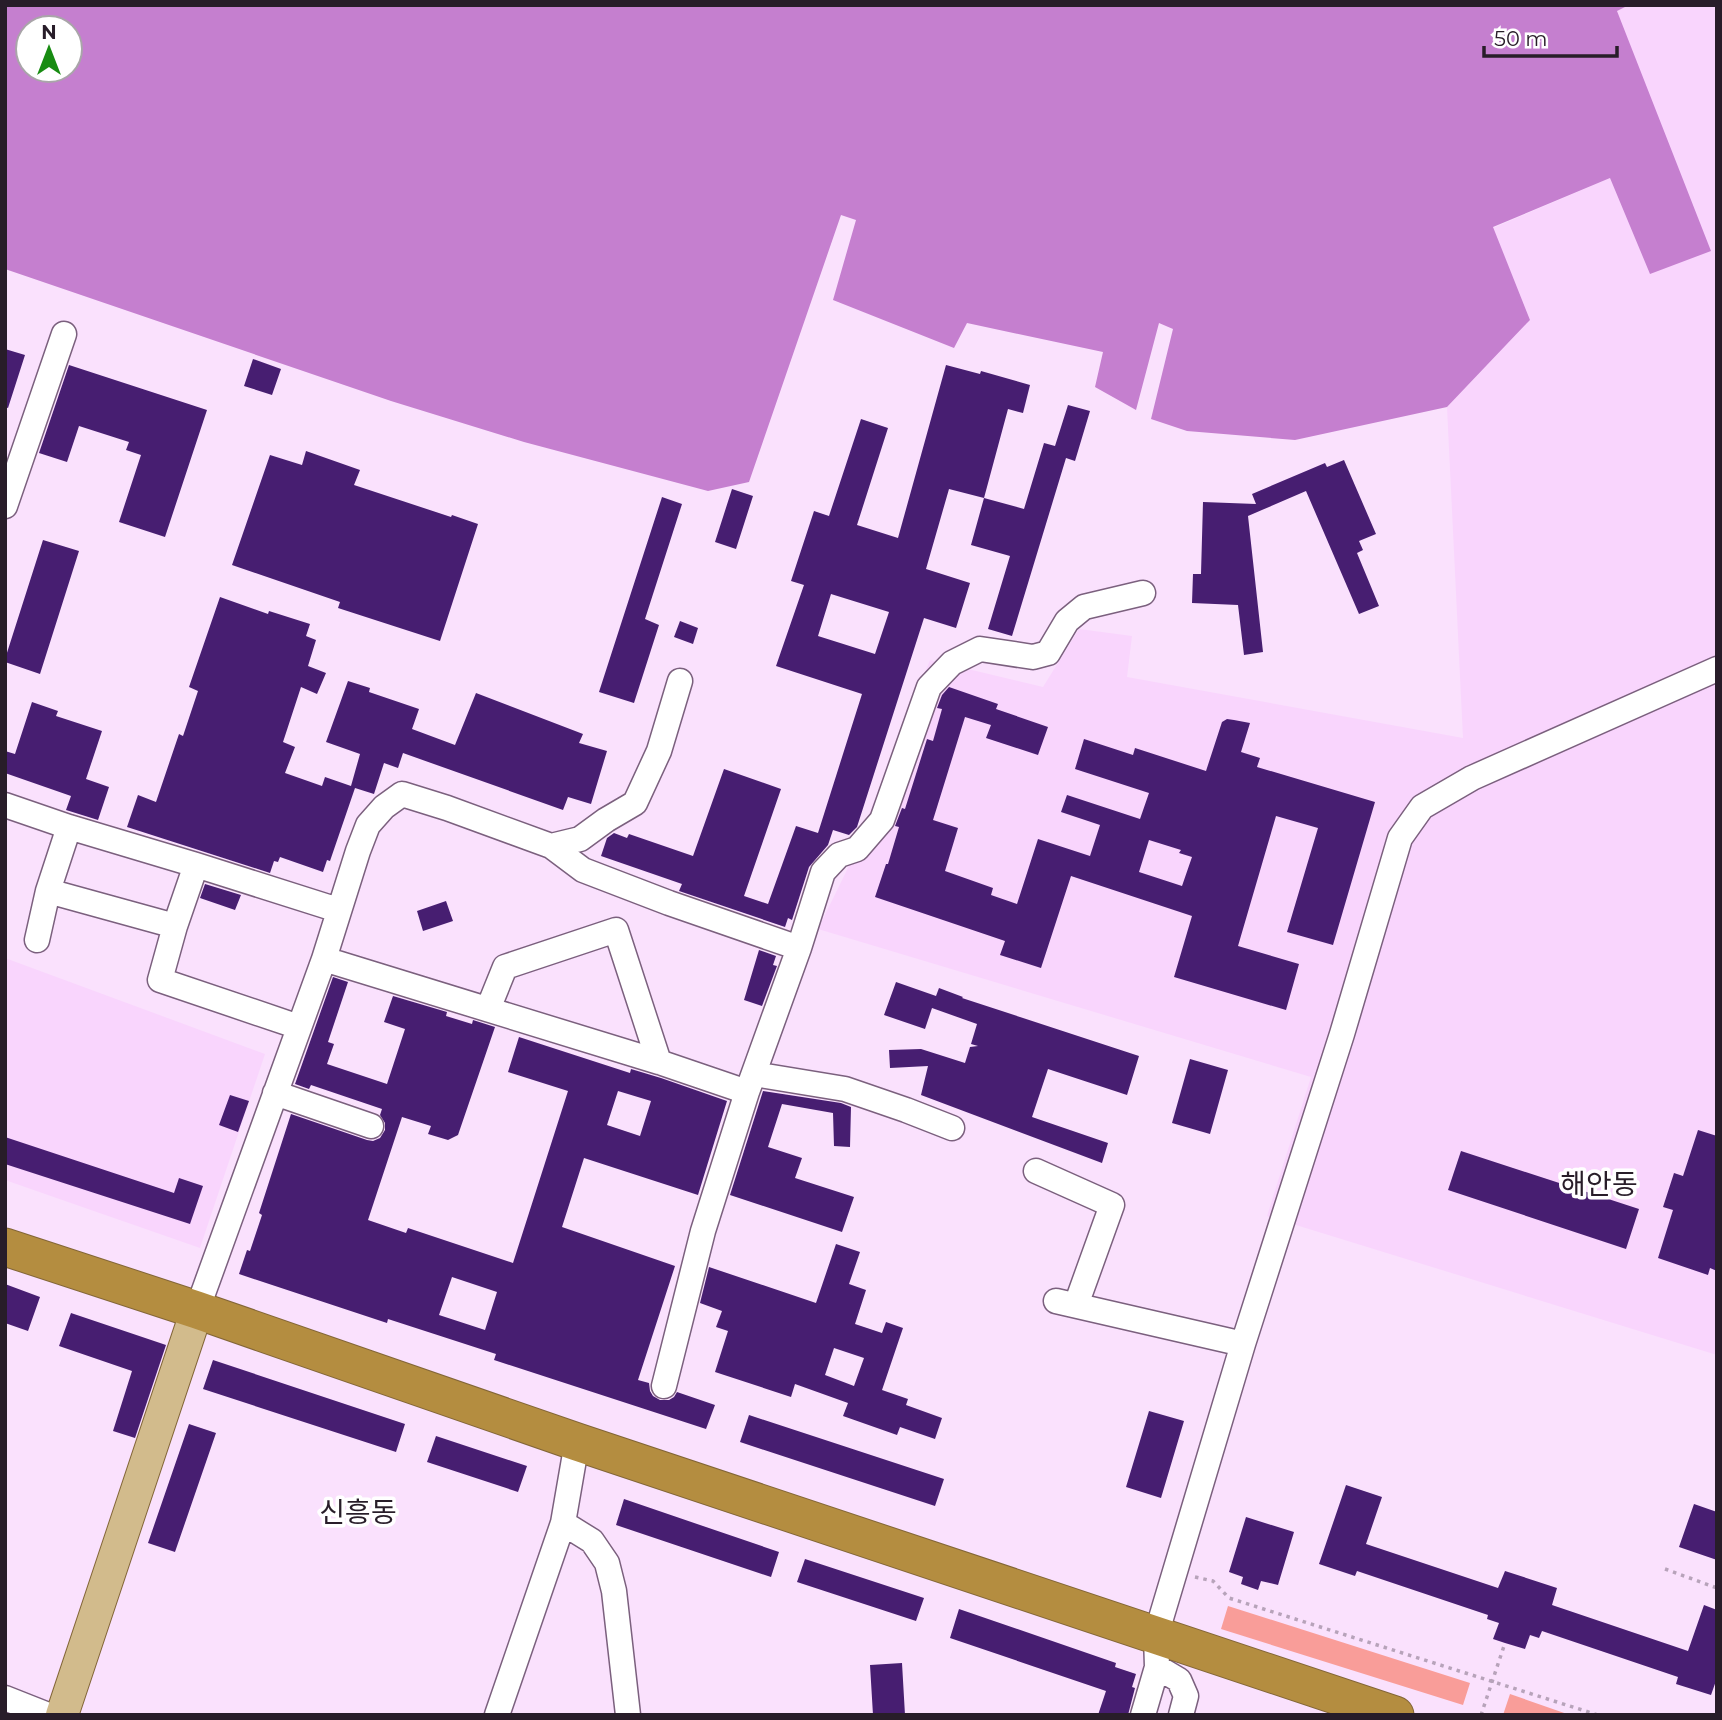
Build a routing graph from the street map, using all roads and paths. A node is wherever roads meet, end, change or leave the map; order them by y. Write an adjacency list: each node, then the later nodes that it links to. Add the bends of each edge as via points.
1 (64, 334): 2 (street)
2 (5, 506)
3 (1143, 593): 14 (street, via 1084,607 1067,621 1048,653 1033,657 979,649 951,663 929,687 882,820 858,849 839,855 823,872)
4 (1717, 669): 26 (street, via 1472,778 1422,807 1401,838)
5 (680, 681): 8 (street, via 659,751 635,803 580,839)
6 (5, 805): 7 (street)
7 (69, 827): 9 (street); 10 (street)
8 (551, 846): 11 (street, via 402,794 368,825); 14 (street, via 583,870)
9 (196, 865): 11 (street); 12 (street)
10 (48, 891): 12 (street); 13 (street)
11 (338, 910): 15 (street)
12 (176, 926): 17 (street, via 160,980)
13 (37, 940)
14 (799, 948): 19 (street)
15 (324, 958): 16 (street); 17 (street)
16 (488, 1009): 18 (street); 18 (street, via 505,967 616,930)
17 (299, 1027): 20 (street)
18 (659, 1062): 19 (street)
19 (750, 1083): 22 (street, via 845,1089); 27 (street, via 704,1231)
20 (275, 1093): 21 (street); 25 (street)
21 (371, 1126)
22 (951, 1128)
23 (1036, 1171): 26 (street, via 1112,1205 1066,1303)
24 (5, 1247): 25 (highway)
25 (197, 1310): 28 (highway); 38 (main road)
26 (1243, 1344): 31 (street)
27 (664, 1386)
28 (577, 1442): 29 (street); 34 (highway)
29 (563, 1523): 39 (street); 40 (street, via 592,1541 607,1563)
30 (1664, 1569): 32 (path)
31 (1175, 1573): 34 (street); 35 (path, via 1213,1581 1229,1598)
32 (1717, 1588)
33 (1506, 1643): 35 (path)
34 (1156, 1651): 41 (street); 42 (street, via 1186,1696); 43 (highway)
35 (1493, 1680): 44 (path); 45 (path)
36 (5, 1699): 37 (street)
37 (48, 1715)
38 (62, 1715)
39 (497, 1715)
40 (628, 1715)
41 (1143, 1715)
42 (1181, 1715)
43 (1395, 1715)
44 (1481, 1715)
45 (1598, 1715)

